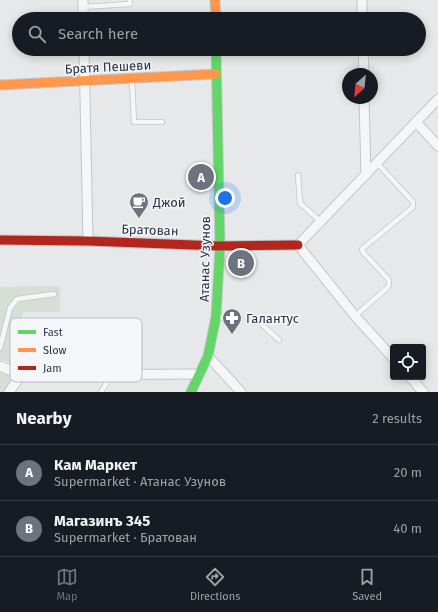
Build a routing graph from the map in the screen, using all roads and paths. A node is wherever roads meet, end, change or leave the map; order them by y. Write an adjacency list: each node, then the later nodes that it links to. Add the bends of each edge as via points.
1 (130, 0): 4 (lane, via 130,4)
2 (215, 0): 5 (street)
3 (362, 0): 6 (street)
4 (83, 3)
5 (216, 12)
6 (362, 12)
7 (84, 56): 13 (street)
8 (216, 56): 11 (street, Атанас Узунов)
9 (363, 56): 10 (street)
10 (364, 68)
11 (216, 74): 12 (street, Братя Пешеви); 27 (street, Атанас Узунов)
12 (132, 79): 13 (street, Братя Пешеви); 17 (lane, via 134,122)
13 (85, 82): 14 (street, Братя Пешеви); 25 (street)
14 (0, 85)
15 (438, 99): 18 (street)
16 (364, 104): 22 (street)
17 (162, 122)
18 (416, 122): 19 (street); 20 (street)
19 (438, 146)
20 (377, 163): 22 (street); 29 (lane, via 414,205 362,249 389,280 389,285)
21 (298, 175): 23 (lane, via 300,203)
22 (366, 175): 23 (street)
23 (321, 222): 26 (street)
24 (0, 240): 25 (street, Братован)
25 (88, 241): 27 (street, Братован)
26 (298, 245): 27 (street, Братован); 29 (street)
27 (220, 246): 30 (street, Атанас Узунов)
28 (54, 294): 34 (lane, via 17,300 10,308)
29 (355, 316): 35 (street)
30 (216, 317): 31 (lane); 36 (street, Атанас Узунов)
31 (231, 318)
32 (252, 321): 33 (lane, via 259,322)
33 (279, 340)
34 (0, 348)
35 (390, 355)
36 (208, 356): 40 (street, Атанас Узунов); 47 (street)
37 (0, 366): 38 (street)
38 (10, 370)
39 (142, 374): 40 (street)
40 (200, 374): 46 (street, Атанас Узунов)
41 (413, 380): 48 (street)
42 (16, 382): 44 (street)
43 (107, 382): 45 (lane)
44 (9, 392)
45 (101, 392)
46 (191, 392)
47 (241, 392)
48 (423, 392)

